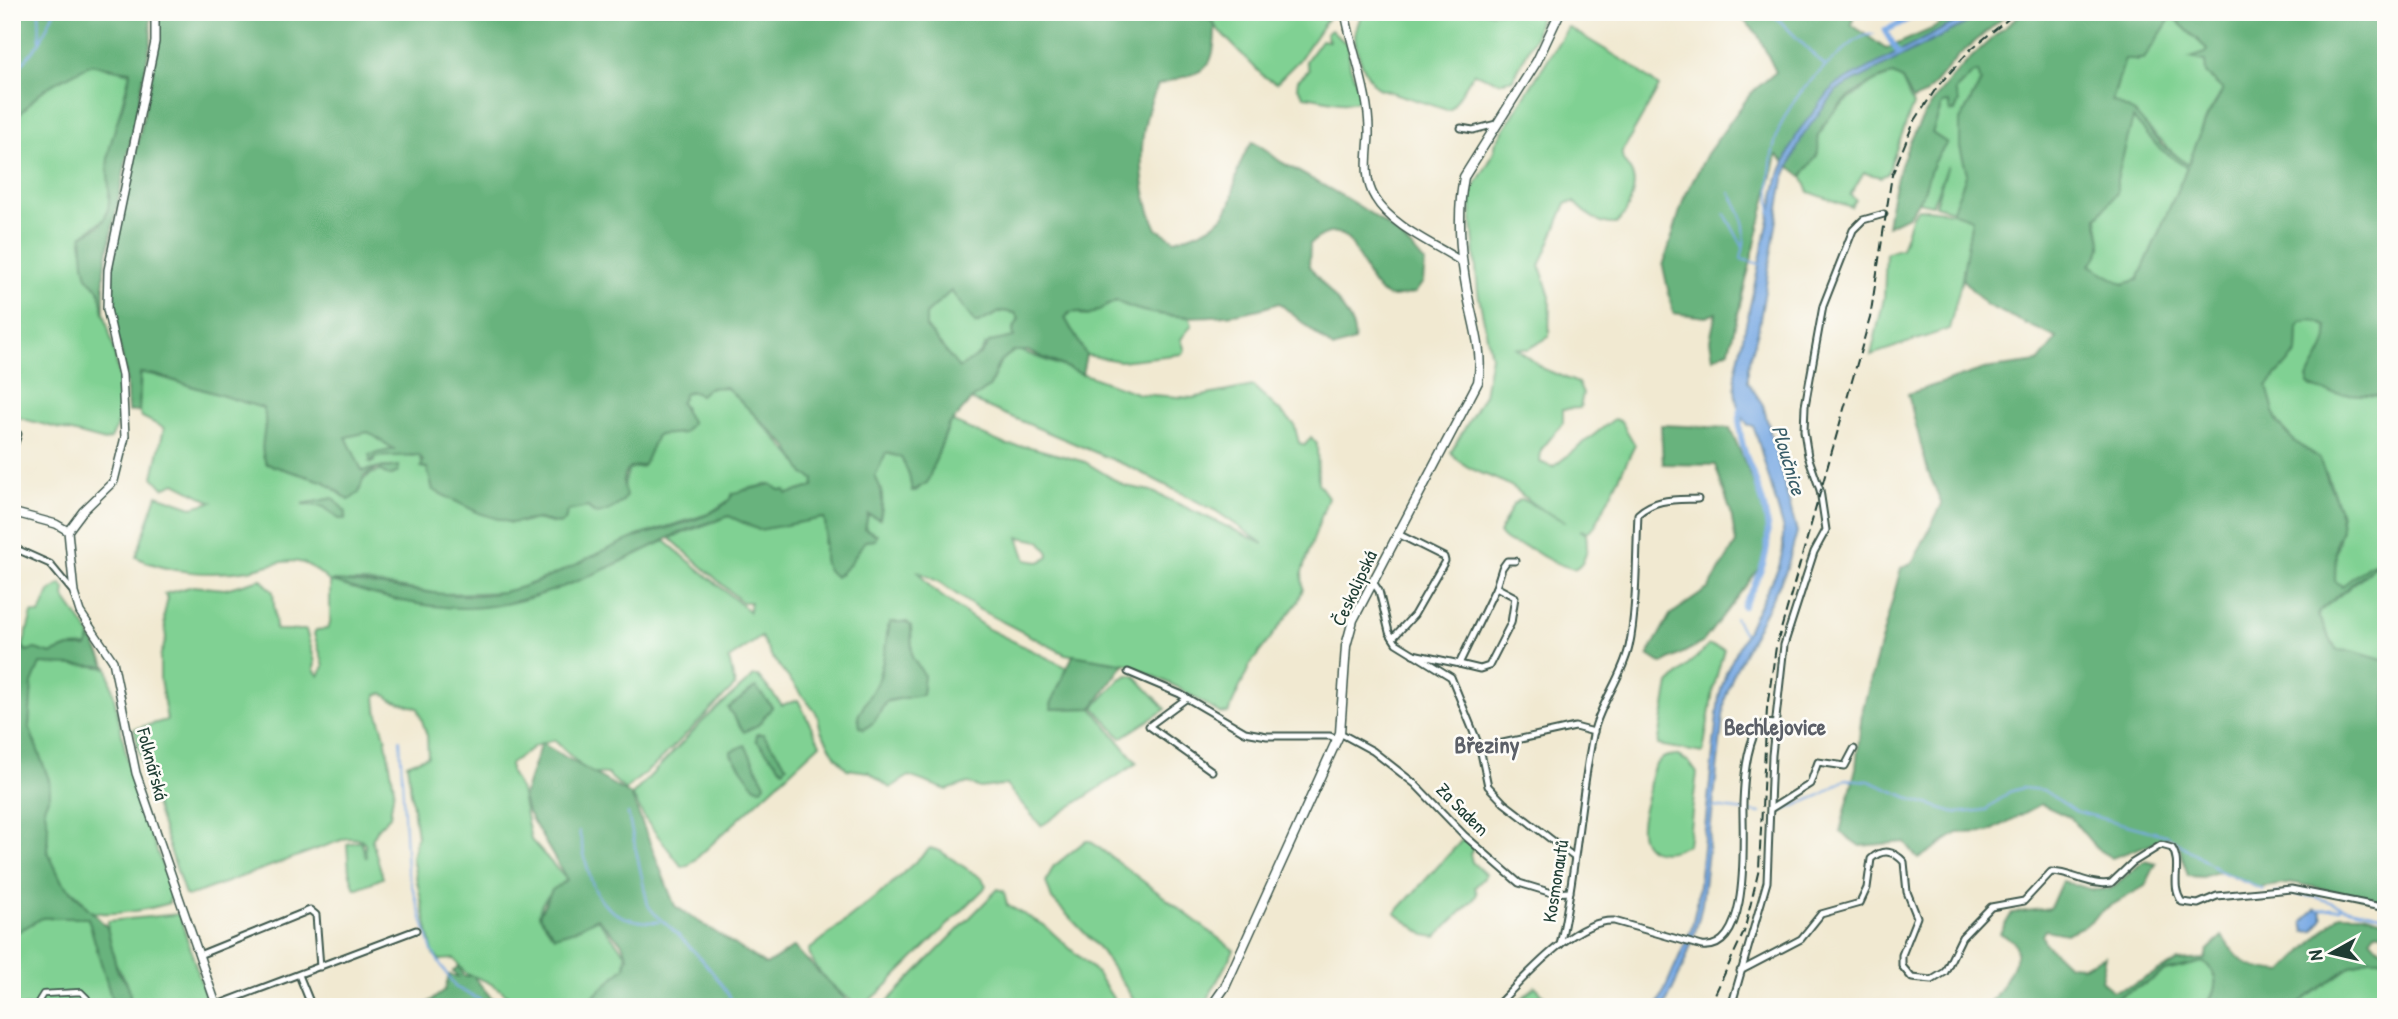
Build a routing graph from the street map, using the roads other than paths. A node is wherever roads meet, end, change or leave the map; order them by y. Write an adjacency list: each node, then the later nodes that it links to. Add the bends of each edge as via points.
1 (155, 12): 13 (street, via 155,42 108,270 107,309 122,375 125,438 114,481)
2 (1345, 12): 7 (street, via 1366,95 1366,168 1371,191 1398,222)
3 (1560, 12): 4 (main road, Českolipská, via 1537,61)
4 (1496, 124): 5 (street); 7 (main road, Českolipská, via 1464,177)
5 (1461, 128)
6 (1884, 214): 25 (street, via 1863,220 1853,230 1823,306 1804,431 1826,530 1788,630)
7 (1462, 262): 14 (main road, Českolipská, via 1480,351 1478,382)
8 (18, 435): 9 (street)
9 (14, 442): 10 (street)
10 (12, 453)
11 (1698, 499): 26 (street, Kosmonautů, via 1660,500 1638,514 1630,645)
12 (12, 512): 13 (street, via 56,523)
13 (68, 531): 19 (street, Folknářská)
14 (1398, 534): 17 (main road, Českolipská); 20 (street, via 1445,561 1414,615)
15 (12, 547): 19 (street, via 50,564)
16 (1515, 561): 18 (street, via 1502,568)
17 (1373, 582): 20 (street); 27 (main road, Českolipská, via 1353,620 1346,646)
18 (1496, 587): 22 (street); 22 (street, via 1515,597 1511,623 1489,666)
19 (74, 593): 39 (street, Folknářská, via 80,612 113,661 136,773)
20 (1393, 638): 21 (street)
21 (1407, 652): 22 (street); 28 (street, via 1451,677)
22 (1460, 664)
23 (1128, 671): 24 (street)
24 (1187, 698): 27 (street, via 1254,735); 30 (street, via 1149,726)
25 (1775, 724): 31 (street); 37 (street, via 1762,725 1752,738 1743,811 1745,870 1730,929 1718,944 1702,946 1614,921)
26 (1594, 732): 28 (street, via 1575,727); 32 (street, Kosmonautů)
27 (1338, 736): 33 (street, Za Sadem, via 1373,751 1415,784 1519,883 1552,893); 47 (main road, Českolipská, via 1225,987)
28 (1480, 748): 32 (street, via 1488,786)
29 (1854, 749): 31 (street, via 1845,766 1818,761 1810,784)
30 (1212, 771)
31 (1772, 808): 41 (street, via 1767,882)
32 (1574, 856): 33 (street, Kosmonautů)
33 (1570, 892): 35 (street, Kosmonautů)
34 (2386, 908): 41 (street, via 2291,889 2217,896 2188,904 2182,902 2175,887 2177,855 2161,845 2111,883 2050,872 2024,901 1991,907 1962,937 1945,972 1923,981 1906,974 1902,966 1917,917 1907,892 1904,862 1886,852 1871,859 1860,903 1821,914 1801,939)
35 (1565, 925): 37 (street); 38 (street, Kosmonautů)
36 (416, 930): 40 (street)
37 (1576, 933): 38 (street)
38 (1560, 945): 48 (street, Kosmonautů)
39 (199, 955): 40 (street, via 310,910 316,915); 43 (street, Folknářská)
40 (320, 967): 42 (street)
41 (1740, 971): 49 (street)
42 (299, 975): 43 (street); 46 (street)
43 (217, 1006)
44 (34, 1007): 45 (street, via 43,994 80,992)
45 (89, 1007)
46 (312, 1007)
47 (1211, 1007)
48 (1495, 1007)
49 (1731, 1007)

